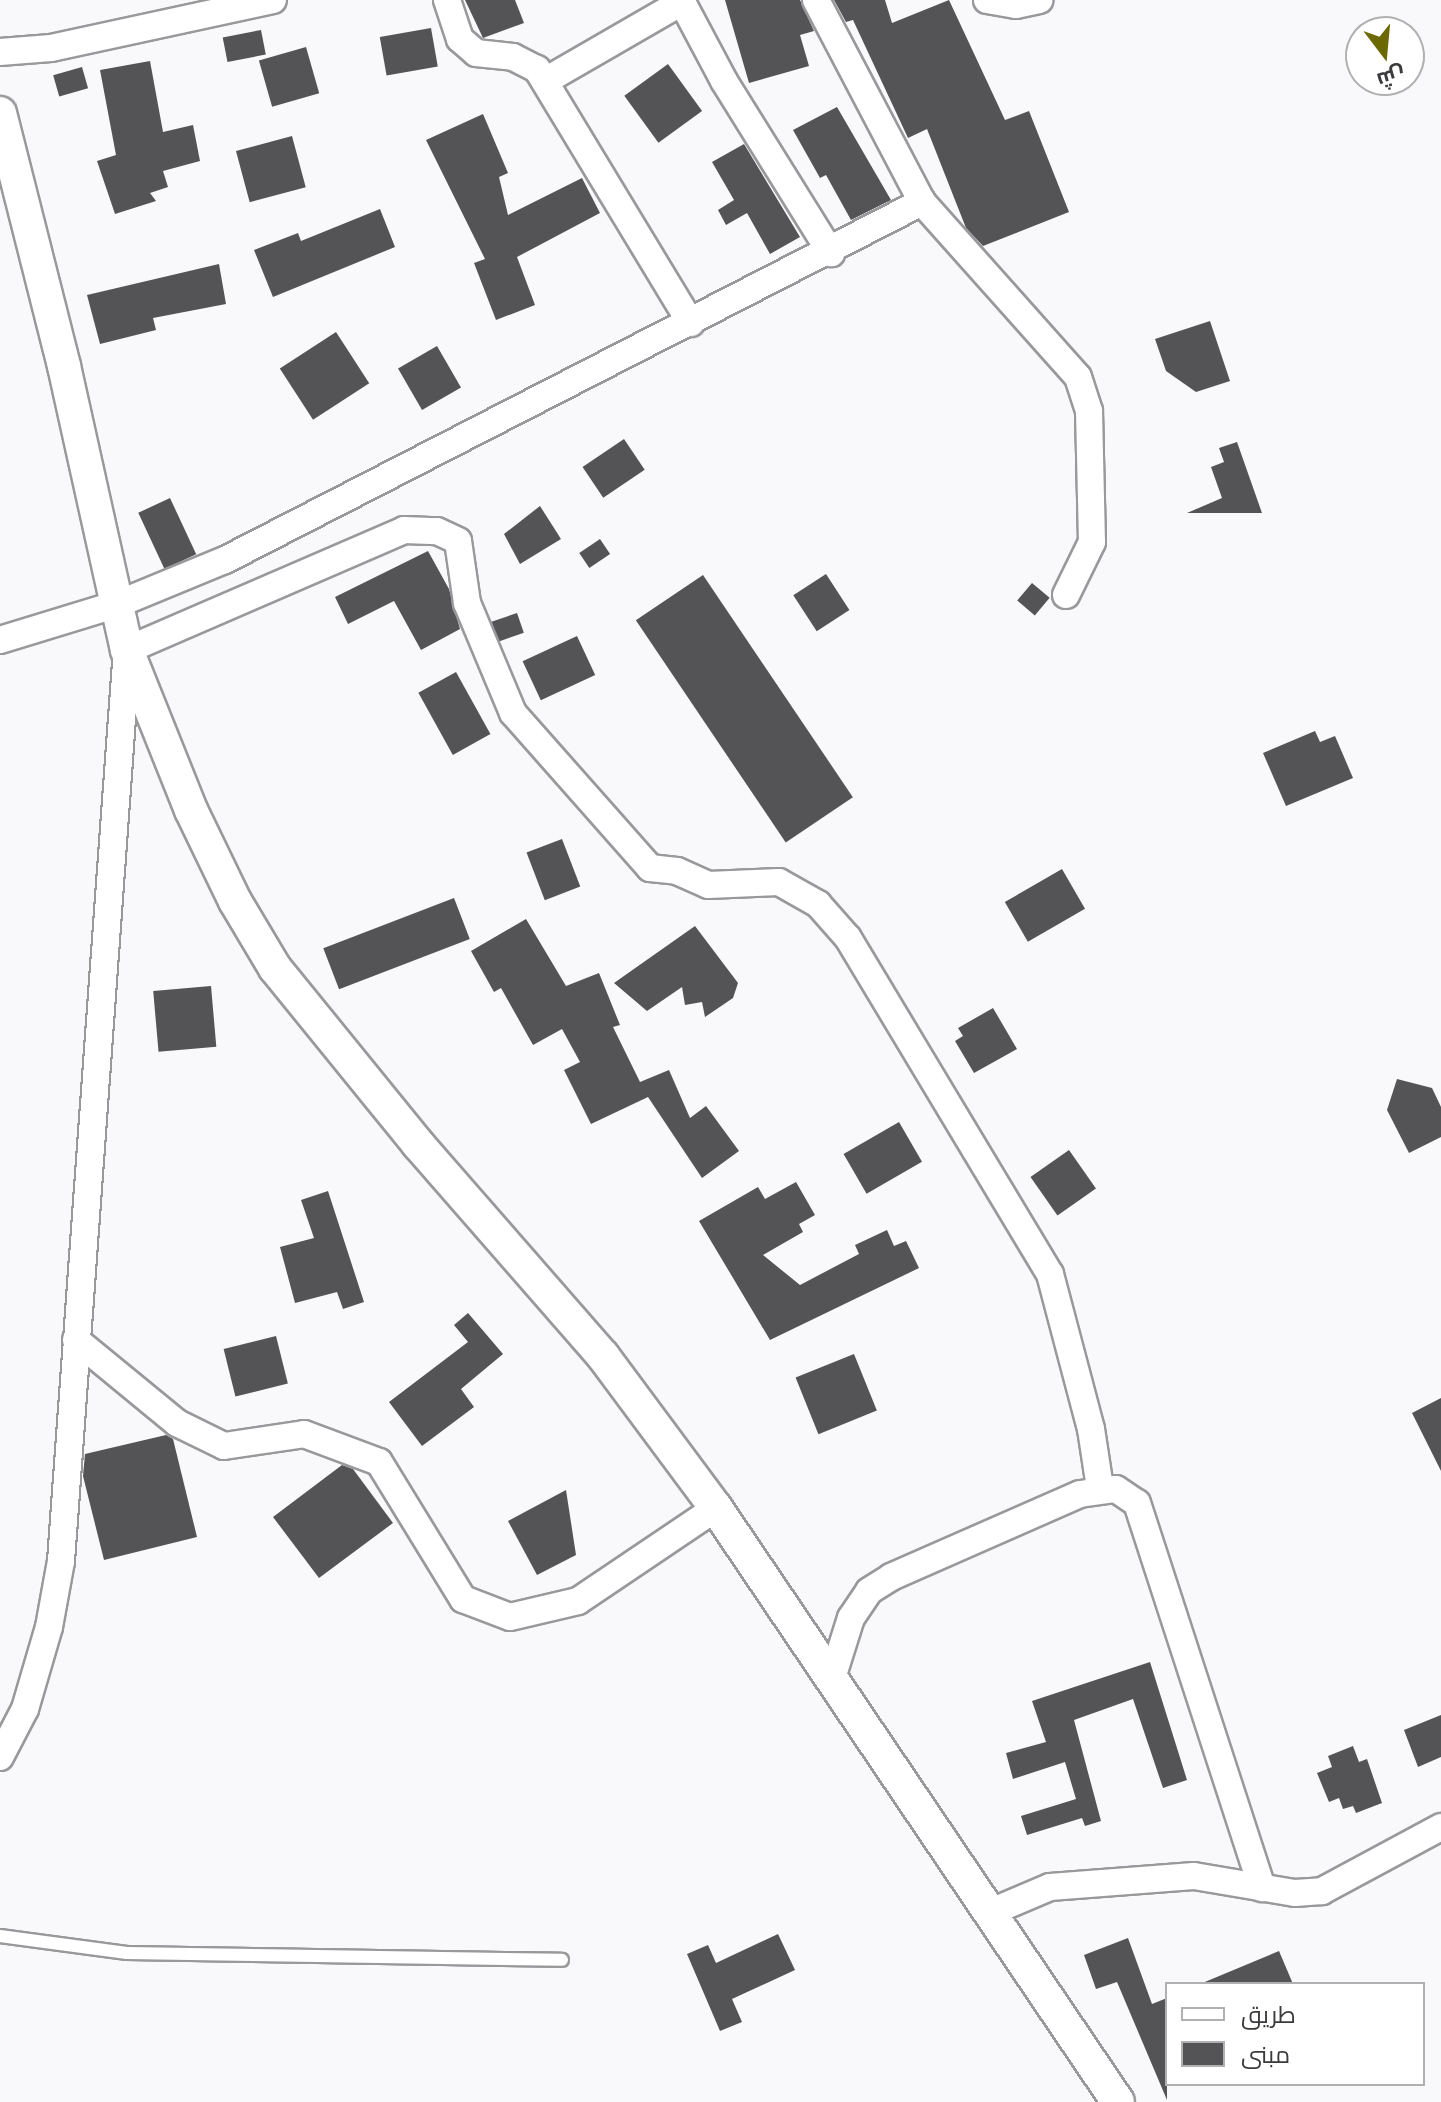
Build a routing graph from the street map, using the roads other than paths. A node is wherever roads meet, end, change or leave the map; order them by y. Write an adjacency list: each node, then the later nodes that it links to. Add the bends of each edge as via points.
1 (273, 0): 7 (street, via 65,46)
2 (447, 0): 8 (street, via 460,39 476,53 513,57 537,69)
3 (816, 0): 10 (street)
4 (987, 0): 5 (street, via 1016,5)
5 (1039, 0)
6 (681, 1): 8 (street); 11 (street)
7 (0, 52)
8 (545, 81): 12 (street)
9 (0, 113): 14 (street)
10 (922, 202): 11 (street); 13 (street, via 1078,377 1089,411 1092,542)
11 (831, 253): 12 (street)
12 (691, 323): 14 (street, via 225,560)
13 (1066, 595)
14 (118, 604): 15 (street); 16 (street)
15 (0, 640)
16 (127, 650): 17 (street); 18 (street, via 404,530 437,531 458,541 467,603 513,713 630,848 650,868 677,871 708,885 779,882 818,904 848,938 1050,1274 1091,1429); 19 (street, via 191,810 275,968 418,1144 603,1356)
17 (76, 1340): 19 (street, via 177,1423 224,1446 304,1434 379,1462 463,1599 510,1617 578,1601); 21 (street, via 61,1561 49,1627 25,1709)
18 (1100, 1488): 20 (street, via 869,1591 851,1618); 23 (street, via 1116,1489 1137,1503)
19 (716, 1508): 20 (street)
20 (833, 1675): 24 (street)
21 (0, 1757)
22 (1441, 1827): 23 (street, via 1322,1891)
23 (1262, 1888): 24 (street, via 1194,1876 1050,1887)
24 (991, 1912): 27 (street)
25 (0, 1936): 26 (lane, via 127,1953)
26 (562, 1960)
27 (1118, 2102)

